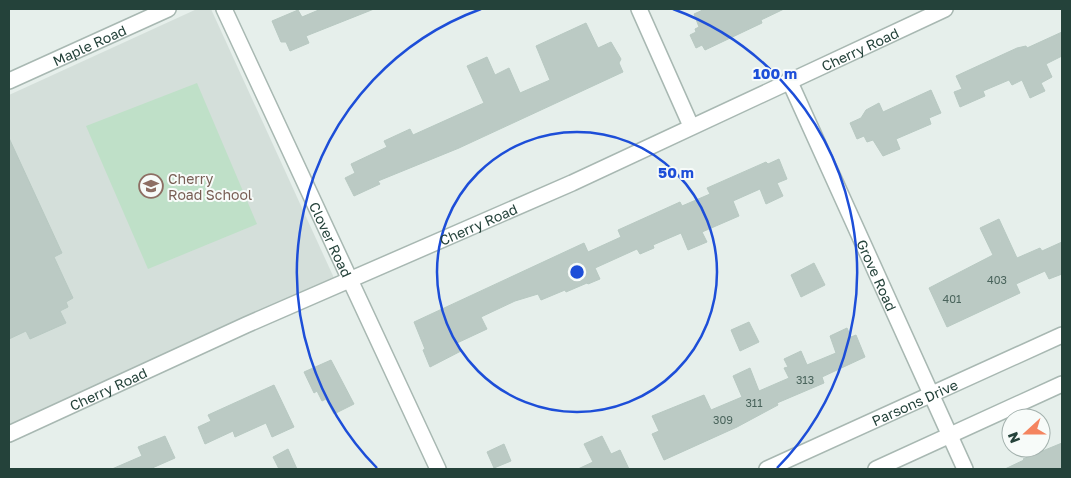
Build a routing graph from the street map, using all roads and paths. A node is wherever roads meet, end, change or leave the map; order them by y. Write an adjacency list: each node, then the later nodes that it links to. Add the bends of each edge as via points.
1 (168, 9): 6 (street, Maple Road)
2 (224, 9): 8 (street, Clover Road)
3 (639, 9): 7 (street)
4 (945, 9): 5 (street, Cherry Road)
5 (789, 80): 7 (street, Cherry Road); 11 (street, Grove Road)
6 (9, 81)
7 (691, 126): 8 (street, Cherry Road, via 572,183)
8 (350, 279): 12 (street, Cherry Road); 14 (street, Clover Road)
9 (1062, 335): 11 (street, Parsons Drive)
10 (1062, 384): 13 (street)
11 (932, 394): 13 (street, Grove Road); 15 (street, Parsons Drive)
12 (9, 434)
13 (950, 436): 16 (street); 17 (street, Grove Road)
14 (438, 469)
15 (767, 469)
16 (876, 469)
17 (965, 469)

